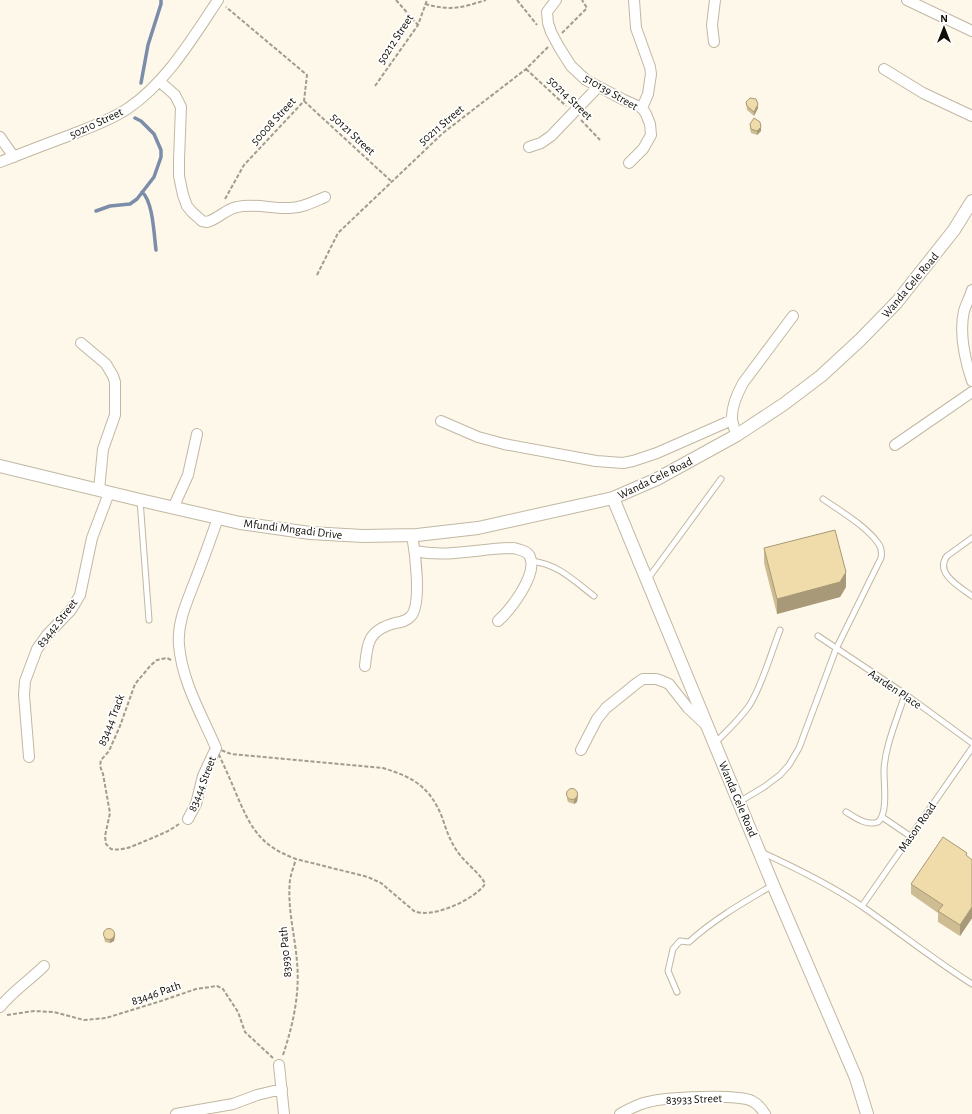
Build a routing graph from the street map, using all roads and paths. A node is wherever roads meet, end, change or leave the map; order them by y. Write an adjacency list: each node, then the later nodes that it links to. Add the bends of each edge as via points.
1 (396, 0): 12 (path)
2 (427, 0): 11 (path, 50212 Street)
3 (486, 0): 11 (path, via 459,8 439,8)
4 (517, 0): 13 (path)
5 (556, 0): 15 (street, 510139 Street, via 547,16)
6 (582, 0): 15 (path, 50211 Street, via 587,8)
7 (634, 0): 23 (street, via 636,28 651,74 648,94)
8 (715, 0): 16 (street, via 712,25)
9 (907, 0): 14 (street)
10 (220, 2): 19 (street, 50210 Street); 22 (path, 50008 Street, via 306,75)
11 (425, 4): 12 (path, 50212 Street)
12 (418, 25): 20 (path, 50212 Street)
13 (537, 25)
14 (972, 31)
15 (555, 40): 17 (path, 50211 Street); 21 (street, 510139 Street, via 571,66)
16 (714, 42)
17 (526, 69): 24 (path, 50214 Street); 32 (path, 50211 Street, via 443,133)
18 (884, 70): 25 (street, via 922,93)
19 (159, 81): 29 (street, 50210 Street, via 127,109 103,122); 33 (street, via 175,95 181,107 181,185 187,206 197,218 211,221 230,209 242,206 301,207)
20 (375, 86)
21 (598, 87): 23 (street, 510139 Street); 24 (street)
22 (304, 101): 32 (path, 50121 Street); 35 (path, 50008 Street, via 244,166)
23 (642, 108): 31 (street, 510139 Street, via 650,124 651,135 643,150)
24 (573, 113): 27 (path, 50214 Street); 28 (street, via 541,144)
25 (972, 116)
26 (0, 136): 29 (street)
27 (600, 140)
28 (529, 147)
29 (14, 157): 30 (street, 50210 Street)
30 (0, 162)
31 (629, 163)
32 (391, 181): 36 (path, 50211 Street, via 338,233)
33 (325, 197)
34 (972, 201): 45 (street, Wanda Cele Road, via 930,262 897,302 860,340 821,376)
35 (222, 206)
36 (317, 275)
37 (972, 290): 40 (street, via 963,321 965,351)
38 (793, 316): 43 (street, via 743,383 735,401)
39 (81, 343): 49 (street, 83442 Street, via 106,364 114,382 114,415 103,449)
40 (972, 381)
41 (972, 392): 46 (street)
42 (441, 420): 43 (street, via 478,437 504,444 596,461 623,463 657,453)
43 (732, 420): 45 (street)
44 (197, 434): 53 (street, via 188,475)
45 (737, 435): 50 (street, Wanda Cele Road, via 657,479)
46 (895, 445)
47 (0, 466): 49 (street, Mfundi Mngadi Drive)
48 (722, 480): 59 (lane)
49 (104, 491): 52 (street, Mfundi Mngadi Drive); 76 (street, 83442 Street, via 80,595 72,610 37,649 25,681)
50 (613, 498): 55 (street, Mfundi Mngadi Drive, via 478,528); 59 (street, Wanda Cele Road)
51 (823, 499): 66 (lane, via 862,527 879,544 882,554)
52 (140, 500): 53 (street, Mfundi Mngadi Drive); 62 (lane)
53 (173, 508): 54 (street, Mfundi Mngadi Drive)
54 (218, 518): 55 (street, Mfundi Mngadi Drive, via 310,533); 67 (street, via 184,607 179,628)
55 (412, 535): 57 (street)
56 (972, 538): 61 (lane, via 947,556 944,564 948,578)
57 (415, 551): 58 (street, via 453,553 514,548 528,554); 68 (street, via 417,568 414,613 410,618 375,632 366,648)
58 (531, 561): 60 (lane, via 543,562 556,568); 63 (street, via 530,573 524,588)
59 (647, 581): 70 (street, Wanda Cele Road)
60 (594, 596)
61 (972, 596)
62 (149, 620)
63 (498, 621)
64 (780, 630): 71 (lane, via 749,706)
65 (818, 636): 66 (lane, Aarden Place)
66 (836, 648): 69 (lane, Aarden Place); 77 (lane, via 796,754 780,775)
67 (181, 661): 73 (street, via 195,702); 80 (path, 83444 Track, via 167,658 157,660 135,684 109,752 101,760 110,813 105,836 106,844 111,849 128,849 165,833)
68 (364, 666)
69 (905, 694): 72 (lane, Aarden Place); 79 (lane, via 885,763)
70 (707, 726): 71 (street, Wanda Cele Road); 75 (street, via 688,708 669,684 656,679 643,679 606,708 597,719)
71 (715, 743): 77 (street, Wanda Cele Road)
72 (972, 743)
73 (216, 748): 80 (street, 83444 Street); 83 (path, via 249,823 273,848); 83 (path, via 231,754 383,768 416,781 436,805 457,851 483,878 485,884 463,902 436,912 419,913 381,883 368,877)
74 (972, 748): 81 (lane, Mason Road)
75 (581, 750)
76 (29, 757)
77 (739, 802): 82 (street, Wanda Cele Road)
78 (846, 812): 79 (lane, via 868,823 878,822)
79 (882, 817): 81 (lane)
80 (188, 819)
81 (910, 836): 85 (lane, Mason Road)
82 (760, 851): 84 (street, Wanda Cele Road); 85 (lane, via 805,872)
83 (296, 860): 91 (path, 83930 Path, via 290,879 290,912 297,962 295,1014)
84 (773, 885): 88 (lane, via 701,931 689,942 680,941 673,949 668,971); 97 (street, Wanda Cele Road, via 856,1078)
85 (862, 906): 87 (lane)
86 (44, 966): 89 (street, via 12,993)
87 (972, 984)
88 (677, 992)
89 (0, 1007)
90 (7, 1015): 91 (path, 83446 Path, via 34,1011 54,1012 84,1020 106,1018 161,1002 196,988 217,986 223,989 238,1012 245,1032)
91 (279, 1065): 92 (street)
92 (282, 1089): 93 (street, via 233,1104); 94 (street)
93 (176, 1114)
94 (284, 1114)
95 (620, 1114): 96 (street, 83933 Street, via 649,1102 680,1098 731,1097 753,1102)
96 (765, 1114)
97 (868, 1114)

